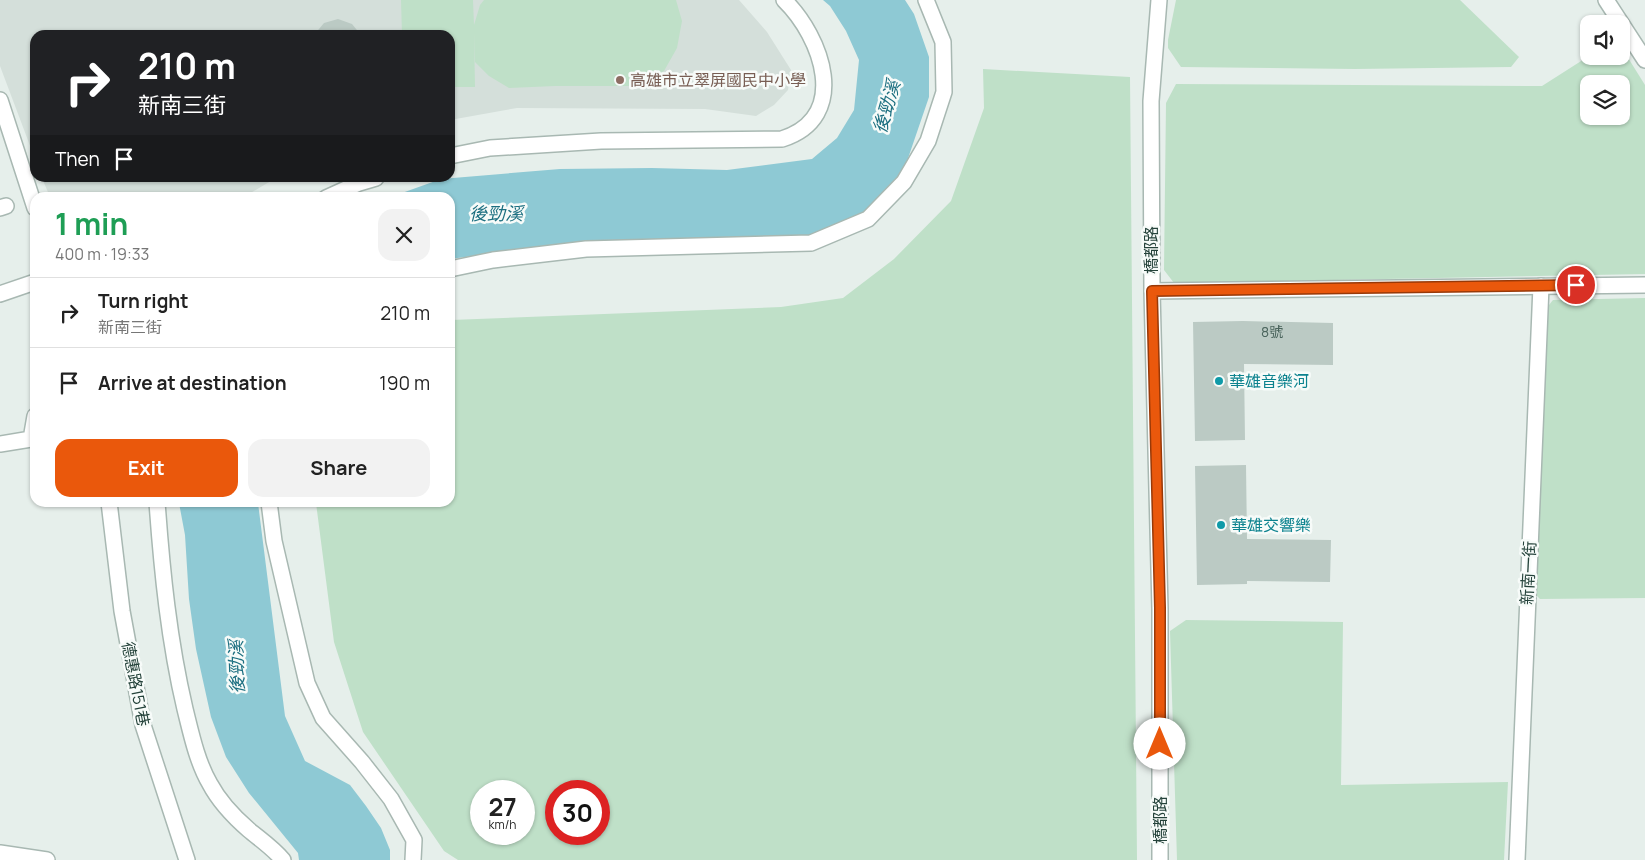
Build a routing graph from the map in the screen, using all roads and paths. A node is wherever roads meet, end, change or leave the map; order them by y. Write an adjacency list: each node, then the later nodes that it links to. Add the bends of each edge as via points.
1 (784, 0): 7 (street, via 807,28 820,57 824,82 817,113 794,135 782,139 592,141 490,148)
2 (926, 0): 11 (street, via 943,42 944,92 928,141 904,182 868,219 811,243 586,249)
3 (1159, 0): 15 (street, 橋都路, via 1151,101)
4 (1606, 0): 5 (street)
5 (1645, 60)
6 (0, 100): 10 (street)
7 (455, 155)
8 (362, 182): 9 (street)
9 (339, 192)
10 (30, 193)
11 (455, 268)
12 (30, 284): 16 (street)
13 (1645, 285): 14 (street)
14 (1541, 286): 15 (street); 28 (street, 新南一街)
15 (1152, 291): 27 (street, 橋都路, via 1160,608)
16 (0, 294)
17 (30, 440): 18 (street)
18 (0, 444)
19 (111, 507): 24 (street, 德惠路151巷, via 122,611 143,725)
20 (157, 507): 25 (street, via 175,665 199,757 210,784 224,805)
21 (270, 507): 26 (street, via 274,541 307,684 323,718 391,799 414,840)
22 (0, 853): 23 (street)
23 (47, 860)
24 (187, 860)
25 (283, 860)
26 (413, 860)
27 (1160, 860)
28 (1517, 860)

